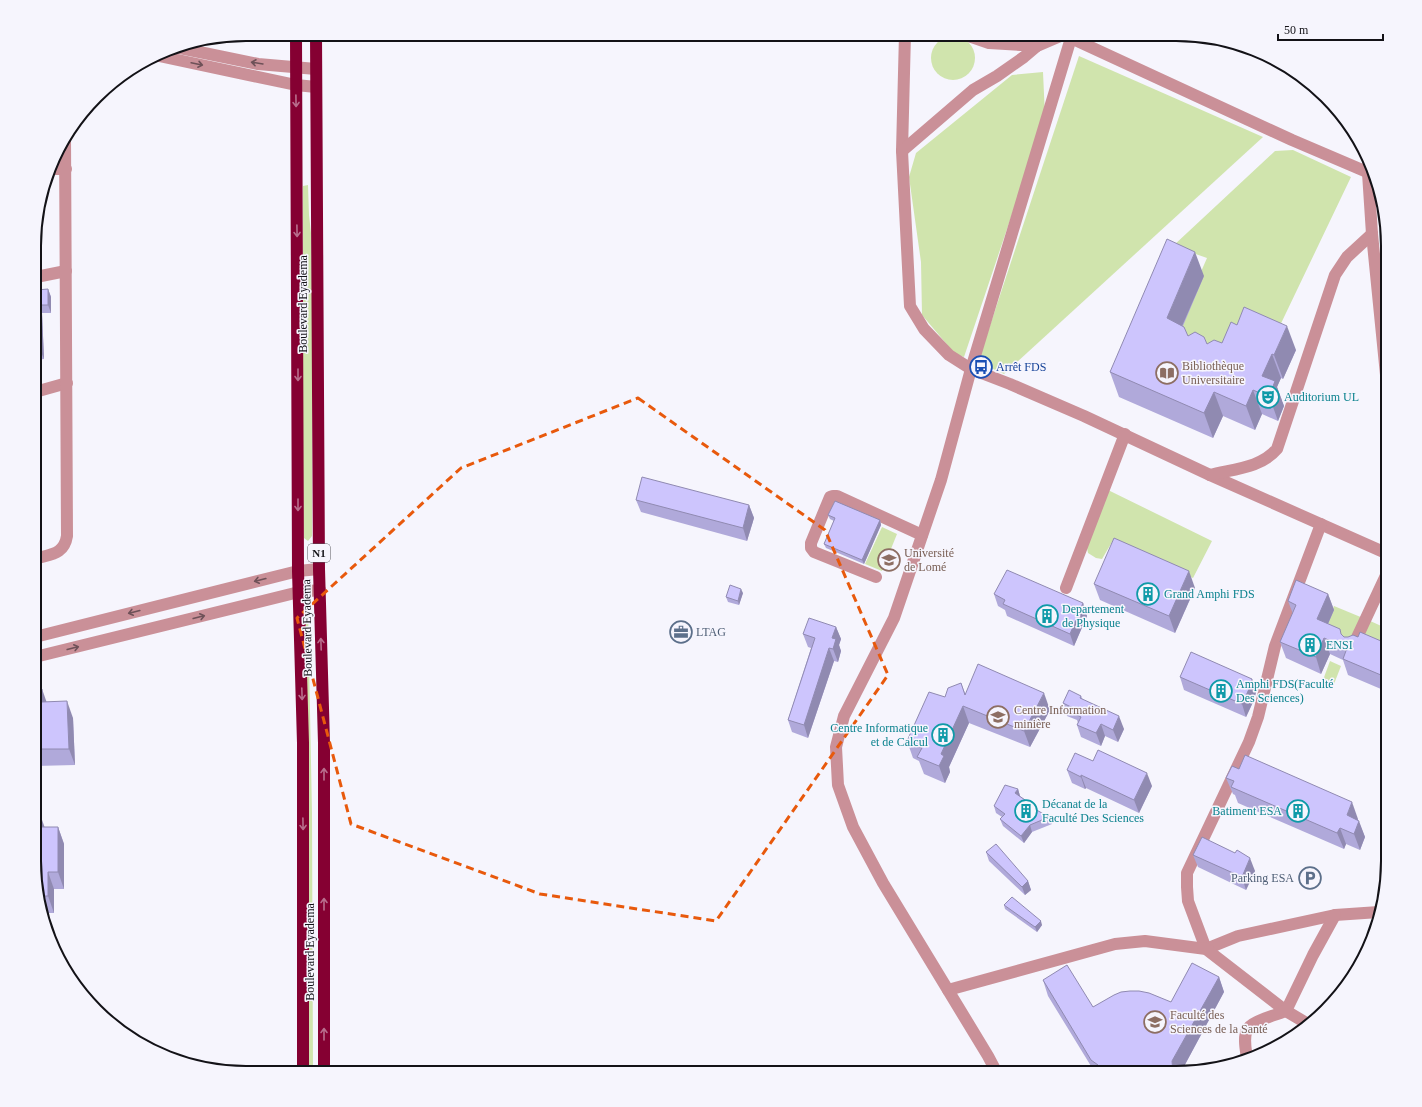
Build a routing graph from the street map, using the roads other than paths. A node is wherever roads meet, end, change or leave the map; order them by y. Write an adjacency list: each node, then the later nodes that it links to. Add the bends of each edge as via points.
1 (296, 41): 11 (highway, N1)
2 (316, 41): 12 (highway, Boulevard Eyadema / N1)
3 (905, 41): 16 (street)
4 (983, 41): 8 (street)
5 (1052, 41): 8 (street)
6 (1067, 41): 25 (street)
7 (1079, 41): 19 (street)
8 (1037, 46): 16 (street, via 997,76 973,90)
9 (188, 50): 11 (street, one-way to 9, via 258,64)
10 (166, 58): 13 (street, one-way to 13)
11 (296, 67): 12 (street); 13 (highway, N1)
12 (316, 68): 14 (highway, Boulevard Eyadema / N1)
13 (296, 85): 14 (street); 35 (highway, N1, one-way to 35)
14 (316, 87): 34 (highway, Boulevard Eyadema / N1)
15 (65, 148): 18 (street)
16 (902, 151): 25 (street, via 910,306 924,329 949,355)
17 (57, 169): 18 (street)
18 (66, 169): 22 (street)
19 (1367, 172)
20 (1371, 184): 21 (street)
21 (1372, 234): 24 (street); 29 (street, via 1347,257 1335,275 1277,449 1271,457 1262,462)
22 (66, 270): 23 (street); 26 (street)
23 (41, 276)
24 (1381, 325)
25 (970, 369): 28 (street); 31 (street, via 941,480)
26 (66, 384): 27 (street); 33 (street, via 66,543 58,552)
27 (41, 391)
28 (1125, 434): 29 (street); 38 (street)
29 (1210, 475): 30 (street)
30 (1321, 524): 32 (street); 46 (street, via 1276,646 1254,730 1187,873 1188,901)
31 (922, 535): 36 (street, via 837,496 830,497 811,548 814,552); 47 (street, via 894,618 844,716 836,747 838,785 853,827)
32 (1381, 551)
33 (41, 557)
34 (319, 568): 35 (street); 39 (highway, Boulevard Eyadema / N1)
35 (298, 571): 40 (highway, Boulevard Eyadema / N1); 41 (street, one-way to 41)
36 (876, 577)
37 (1381, 586): 42 (street)
38 (1066, 588)
39 (320, 590): 40 (street); 52 (highway, Boulevard Eyadema / N1, one-way to 39, via 324,743)
40 (299, 592): 43 (street, one-way to 40); 51 (highway, Boulevard Eyadema / N1, one-way to 51, via 303,743)
41 (41, 635)
42 (1353, 646)
43 (41, 656)
44 (1374, 912): 45 (street)
45 (1335, 915): 46 (street, via 1238,936); 48 (street)
46 (1206, 949): 47 (street, via 1145,941 1115,944); 48 (street)
47 (948, 990): 53 (street)
48 (1286, 1011): 49 (street); 50 (street, via 1252,1024 1247,1031)
49 (1304, 1022)
50 (1247, 1053)
51 (303, 1066)
52 (324, 1066)
53 (993, 1066)

